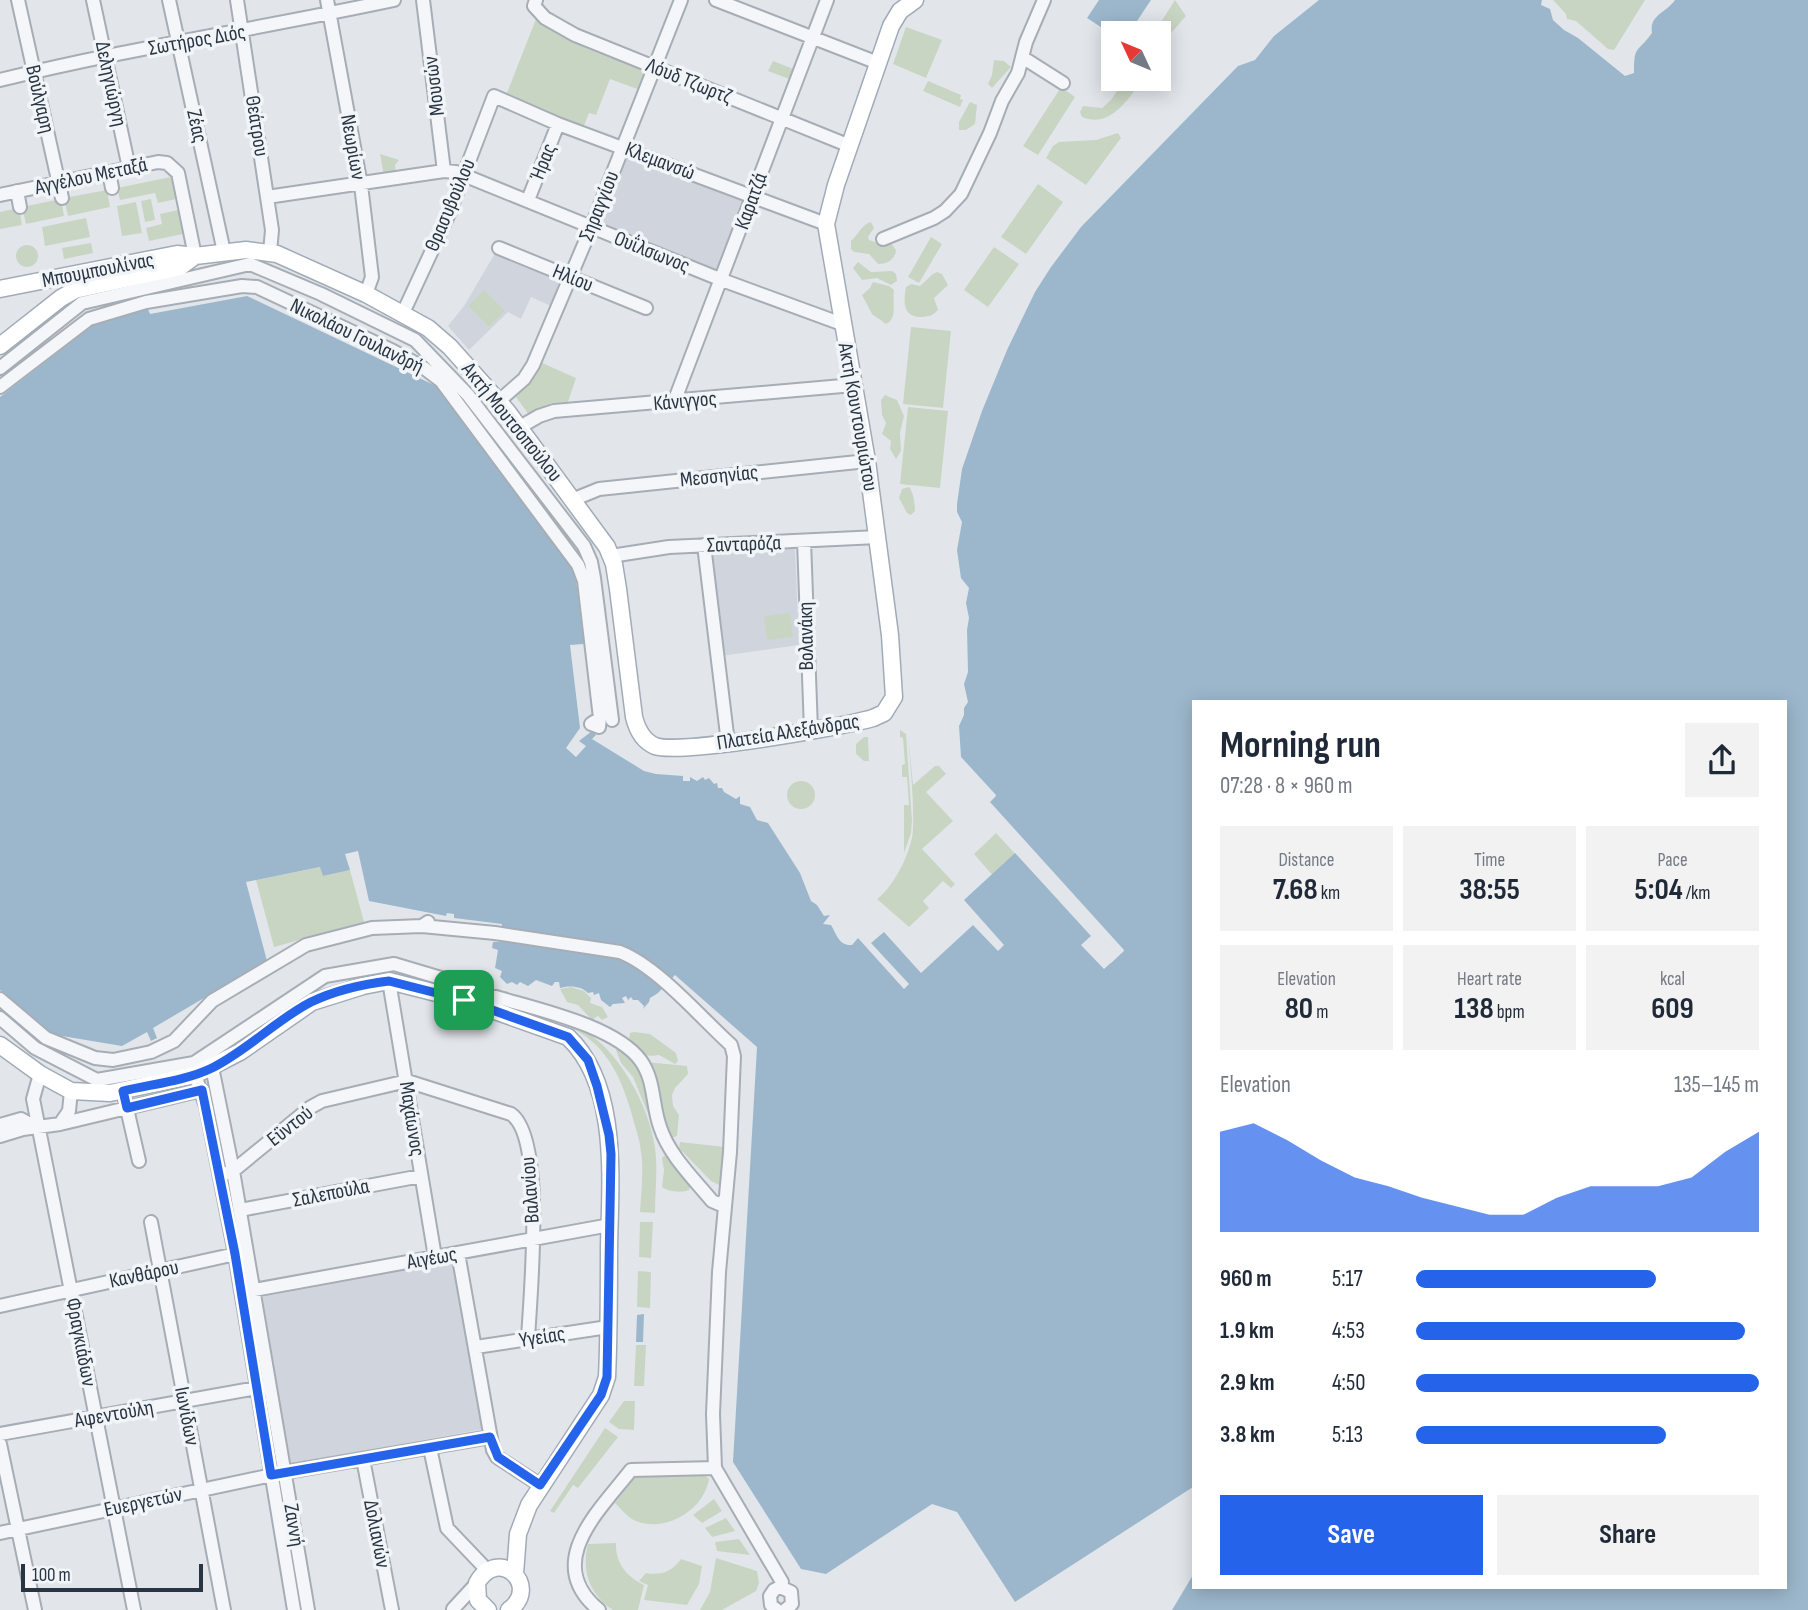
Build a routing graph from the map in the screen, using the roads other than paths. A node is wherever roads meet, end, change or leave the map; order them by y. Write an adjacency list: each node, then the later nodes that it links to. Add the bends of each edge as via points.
1 (18, 0): 22 (street, Βούλγαρη)
2 (93, 0): 18 (street, Δεληγιώργη)
3 (169, 0): 17 (street, Ζέας)
4 (237, 0): 15 (street, Θεάτρου)
5 (327, 0): 14 (street, Νεωρίων)
6 (394, 0): 14 (street, Σωτήρος Διός)
7 (423, 0): 32 (street, Μουσών)
8 (681, 0): 21 (street, Σηραγγίου)
9 (716, 0): 16 (street)
10 (827, 0): 16 (street, Καρατζά)
11 (915, 0): 20 (main road, Ακτή Κουντουριώτου, via 895,18)
12 (1044, 0): 19 (street)
13 (535, 3): 21 (street, Λόυδ Τζωρτζ, via 541,15 557,26)
14 (330, 14): 15 (street, Σωτήρος Διός); 35 (street, Νεωρίων)
15 (242, 31): 17 (street, Σωτήρος Διός); 40 (street, Θεάτρου)
16 (812, 38): 20 (street); 26 (street, Καρατζά)
17 (178, 44): 18 (street, Σωτήρος Διός); 48 (street, Ζέας)
18 (105, 56): 22 (street, Σωτήρος Διός); 30 (street, Δεληγιώργη)
19 (1022, 57): 24 (street); 46 (street, via 961,194 934,218)
20 (878, 63): 28 (main road, Ακτή Κουντουριώτου)
21 (654, 67): 26 (street, Λόυδ Τζωρτζ); 29 (street, Σηραγγίου)
22 (34, 72): 23 (street, Σωτήρος Διός); 34 (street, Βούλγαρη)
23 (0, 80)
24 (1063, 83)
25 (494, 96): 27 (street, Κλεμανσώ); 33 (street, Θρασυβούλου)
26 (782, 119): 28 (street, Λόυδ Τζωρτζ); 39 (street, Καρατζά)
27 (558, 124): 29 (street, Κλεμανσώ); 42 (street, Ήρας)
28 (850, 146): 44 (main road, Ακτή Κουντουριώτου)
29 (623, 147): 39 (street, Κλεμανσώ); 45 (street, Σηραγγίου)
30 (129, 168): 31 (street, Αγγέλου Μεταξά); 50 (street, Αγγέλου Μεταξά, via 158,162 178,173)
31 (109, 172): 34 (street, Αγγέλου Μεταξά); 36 (street)
32 (444, 172): 33 (street, Ουΐλσωνος); 35 (street, Ουΐλσωνος)
33 (464, 174): 42 (street, Ουΐλσωνος); 56 (street, Θρασυβούλου)
34 (59, 183): 37 (street, Αγγέλου Μεταξά); 41 (street, Βούλγαρη)
35 (360, 185): 40 (street, Ουΐλσωνος); 54 (street, Νεωρίων, via 372,277)
36 (112, 188)
37 (17, 191): 38 (street, Αγγέλου Μεταξά); 43 (street)
38 (0, 195)
39 (753, 196): 44 (street, Κλεμανσώ); 52 (street, Καρατζά)
40 (267, 197): 49 (street, Θεάτρου)
41 (62, 198)
42 (527, 200): 45 (street, Ουΐλσωνος)
43 (20, 207)
44 (826, 224): 57 (main road, Ακτή Κουντουριώτου)
45 (591, 228): 51 (street, Σηραγγίου); 52 (street, Ουΐλσωνος)
46 (883, 239)
47 (499, 248): 51 (street, Ηλίου)
48 (224, 252): 49 (main road, Ακτή Μουτσοπούλου); 50 (main road, Ακτή Μουτσοπούλου)
49 (270, 253): 54 (main road, Ακτή Μουτσοπούλου)
50 (195, 256): 53 (main road, Μπουμπουλίνας, via 177,254); 58 (main road, via 180,267 75,290)
51 (570, 277): 55 (street, Ηλίου); 62 (street, Σηραγγίου, via 528,374)
52 (722, 280): 57 (street, Ουΐλσωνος); 63 (street, Καρατζά)
53 (0, 289)
54 (366, 294): 56 (main road, Ακτή Μουτσοπούλου)
55 (646, 308)
56 (402, 313): 62 (main road, Ακτή Μουτσοπούλου, via 444,341)
57 (842, 324): 60 (main road, Ακτή Κουντουριώτου)
58 (0, 346)
59 (0, 368): 61 (street, Νικολάου Γουλανδρή, via 82,303 250,264 415,340 468,395 584,546 594,578 606,719 578,565 440,381 415,363 257,287 242,286 142,303 89,319)
60 (854, 385): 63 (street, Κάνιγγος); 65 (main road, Ακτή Κουντουριώτου)
61 (0, 387)
62 (499, 401): 64 (main road, Ακτή Μουτσοπούλου)
63 (674, 402): 64 (street, Κάνιγγος, via 554,411)
64 (520, 428): 66 (main road, Ακτή Μουτσοπούλου)
65 (867, 461): 66 (street, Μεσσηνίας, via 599,489); 67 (main road, Ακτή Κουντουριώτου)
66 (572, 500): 70 (main road, Ακτή Μουτσοπούλου)
67 (878, 537): 68 (street, Σανταρόζα); 71 (main road, Ακτή Κουντουριώτου)
68 (804, 541): 69 (street, Σανταρόζα); 72 (street, Βολανάκη)
69 (704, 545): 70 (street, Σανταρόζα); 73 (street)
70 (611, 556): 74 (main road, Ακτή Μουτσοπούλου, via 636,724 648,742)
71 (894, 691): 72 (main road, Πλατεία Αλεξάνδρας, via 892,703 880,716)
72 (811, 730): 73 (main road, Πλατεία Αλεξάνδρας)
73 (728, 743): 74 (main road, Πλατεία Αλεξάνδρας)
74 (665, 748)
75 (389, 981): 78 (main road); 81 (main road, via 312,1002); 84 (street, Μαχάωνος)
76 (481, 990): 79 (street, via 394,964 325,975 194,1063 97,1080 35,1048)
77 (0, 999): 97 (street, via 46,1038 95,1058 113,1060 152,1052 174,1041 212,1001 306,945 372,928 456,929 620,952 670,987 733,1049)
78 (464, 1000): 97 (street, via 496,998 618,1040 640,1060 650,1080 664,1138 712,1201 719,1204); 100 (main road, via 568,1037 583,1052 609,1135)
79 (0, 1018)
80 (0, 1045): 82 (main road)
81 (212, 1068): 83 (main road); 94 (street, Ζαννή)
82 (40, 1074): 86 (main road); 91 (street, Φραγκιάδων, via 33,1099)
83 (195, 1075): 85 (street, Ζαννή); 87 (main road)
84 (407, 1081): 94 (street, Εϋντού, via 322,1101); 96 (street, Μαχάωνος); 101 (street, Βαλανίου, via 519,1120 533,1171)
85 (202, 1090): 88 (street); 95 (street, Ζαννή)
86 (71, 1091): 87 (main road); 89 (street, via 69,1111)
87 (123, 1091): 88 (street)
88 (127, 1108): 89 (street); 93 (street)
89 (60, 1124): 91 (street)
90 (0, 1125): 91 (street, via 21,1119)
91 (39, 1129): 92 (street); 106 (street, Φραγκιάδων)
92 (0, 1136)
93 (139, 1161)
94 (233, 1171): 95 (street, Εϋντού); 98 (street, Ζαννή)
95 (220, 1175): 102 (street, Ζαννή)
96 (421, 1176): 98 (street, Σαλεπούλα); 104 (street, Μαχάωνος)
97 (725, 1200): 120 (street, via 713,1414)
98 (240, 1210): 102 (street, Ζαννή)
99 (151, 1222): 105 (street, Ιωνίδων)
100 (610, 1225): 101 (street, Αιγέως); 109 (main road)
101 (533, 1240): 103 (street, Αιγέως); 110 (street, Βαλανίου)
102 (241, 1253): 105 (street, Κανθάρου); 107 (street, Ζαννή); 112 (street, Ζαννή)
103 (458, 1253): 104 (street, Αιγέως); 111 (street)
104 (435, 1257): 107 (street, Αιγέως)
105 (159, 1271): 106 (street, Κανθάρου); 113 (street, Ιωνίδων)
106 (71, 1290): 108 (street, Κανθάρου); 114 (street, Φραγκιάδων)
107 (254, 1290): 112 (street, Ζαννή)
108 (0, 1306)
109 (608, 1327): 110 (street, Υγείας); 123 (main road, via 604,1388)
110 (528, 1339): 111 (street, Υγείας)
111 (476, 1347): 116 (street)
112 (262, 1387): 113 (street, Αφεντούλη); 121 (street, Ζαννή); 122 (street, Ζαννή)
113 (184, 1402): 114 (street, Αφεντούλη); 124 (street, Ιωνίδων)
114 (96, 1417): 115 (street, Αφεντούλη); 125 (street, Φραγκιάδων)
115 (0, 1434)
116 (490, 1437): 118 (street, Ευεργετών); 123 (street, via 498,1457)
117 (0, 1444): 126 (street)
118 (430, 1448): 119 (street, Ευεργετών); 129 (street, via 447,1528)
119 (363, 1459): 121 (street, Ευεργετών); 139 (street, Δολιανών)
120 (715, 1468): 130 (street); 143 (street, via 631,1471 583,1532 575,1554 579,1586)
121 (286, 1472): 122 (street, Ευεργετών); 138 (street, Ζαννή)
122 (271, 1475): 124 (street, Ευεργετών); 137 (street, Ζαννή)
123 (540, 1485): 128 (main road, via 520,1525)
124 (201, 1490): 125 (street, Ευεργετών); 136 (street, Ιωνίδων)
125 (114, 1508): 126 (street, Ευεργετών); 135 (street, Φραγκιάδων)
126 (19, 1529): 127 (street, Ευεργετών); 134 (street)
127 (0, 1533)
128 (515, 1574): 129 (main road, via 502,1567); 131 (main road)
129 (482, 1576): 140 (street); 141 (main road, via 478,1600)
130 (782, 1582)
131 (521, 1592): 133 (main road); 142 (main road)
132 (769, 1607): 144 (street, via 774,1590 780,1587 793,1598)
133 (512, 1609)
134 (35, 1610)
135 (134, 1610)
136 (224, 1610)
137 (293, 1610)
138 (308, 1610)
139 (391, 1610)
140 (452, 1610)
141 (487, 1610)
142 (531, 1610)
143 (599, 1610)
144 (785, 1610)

